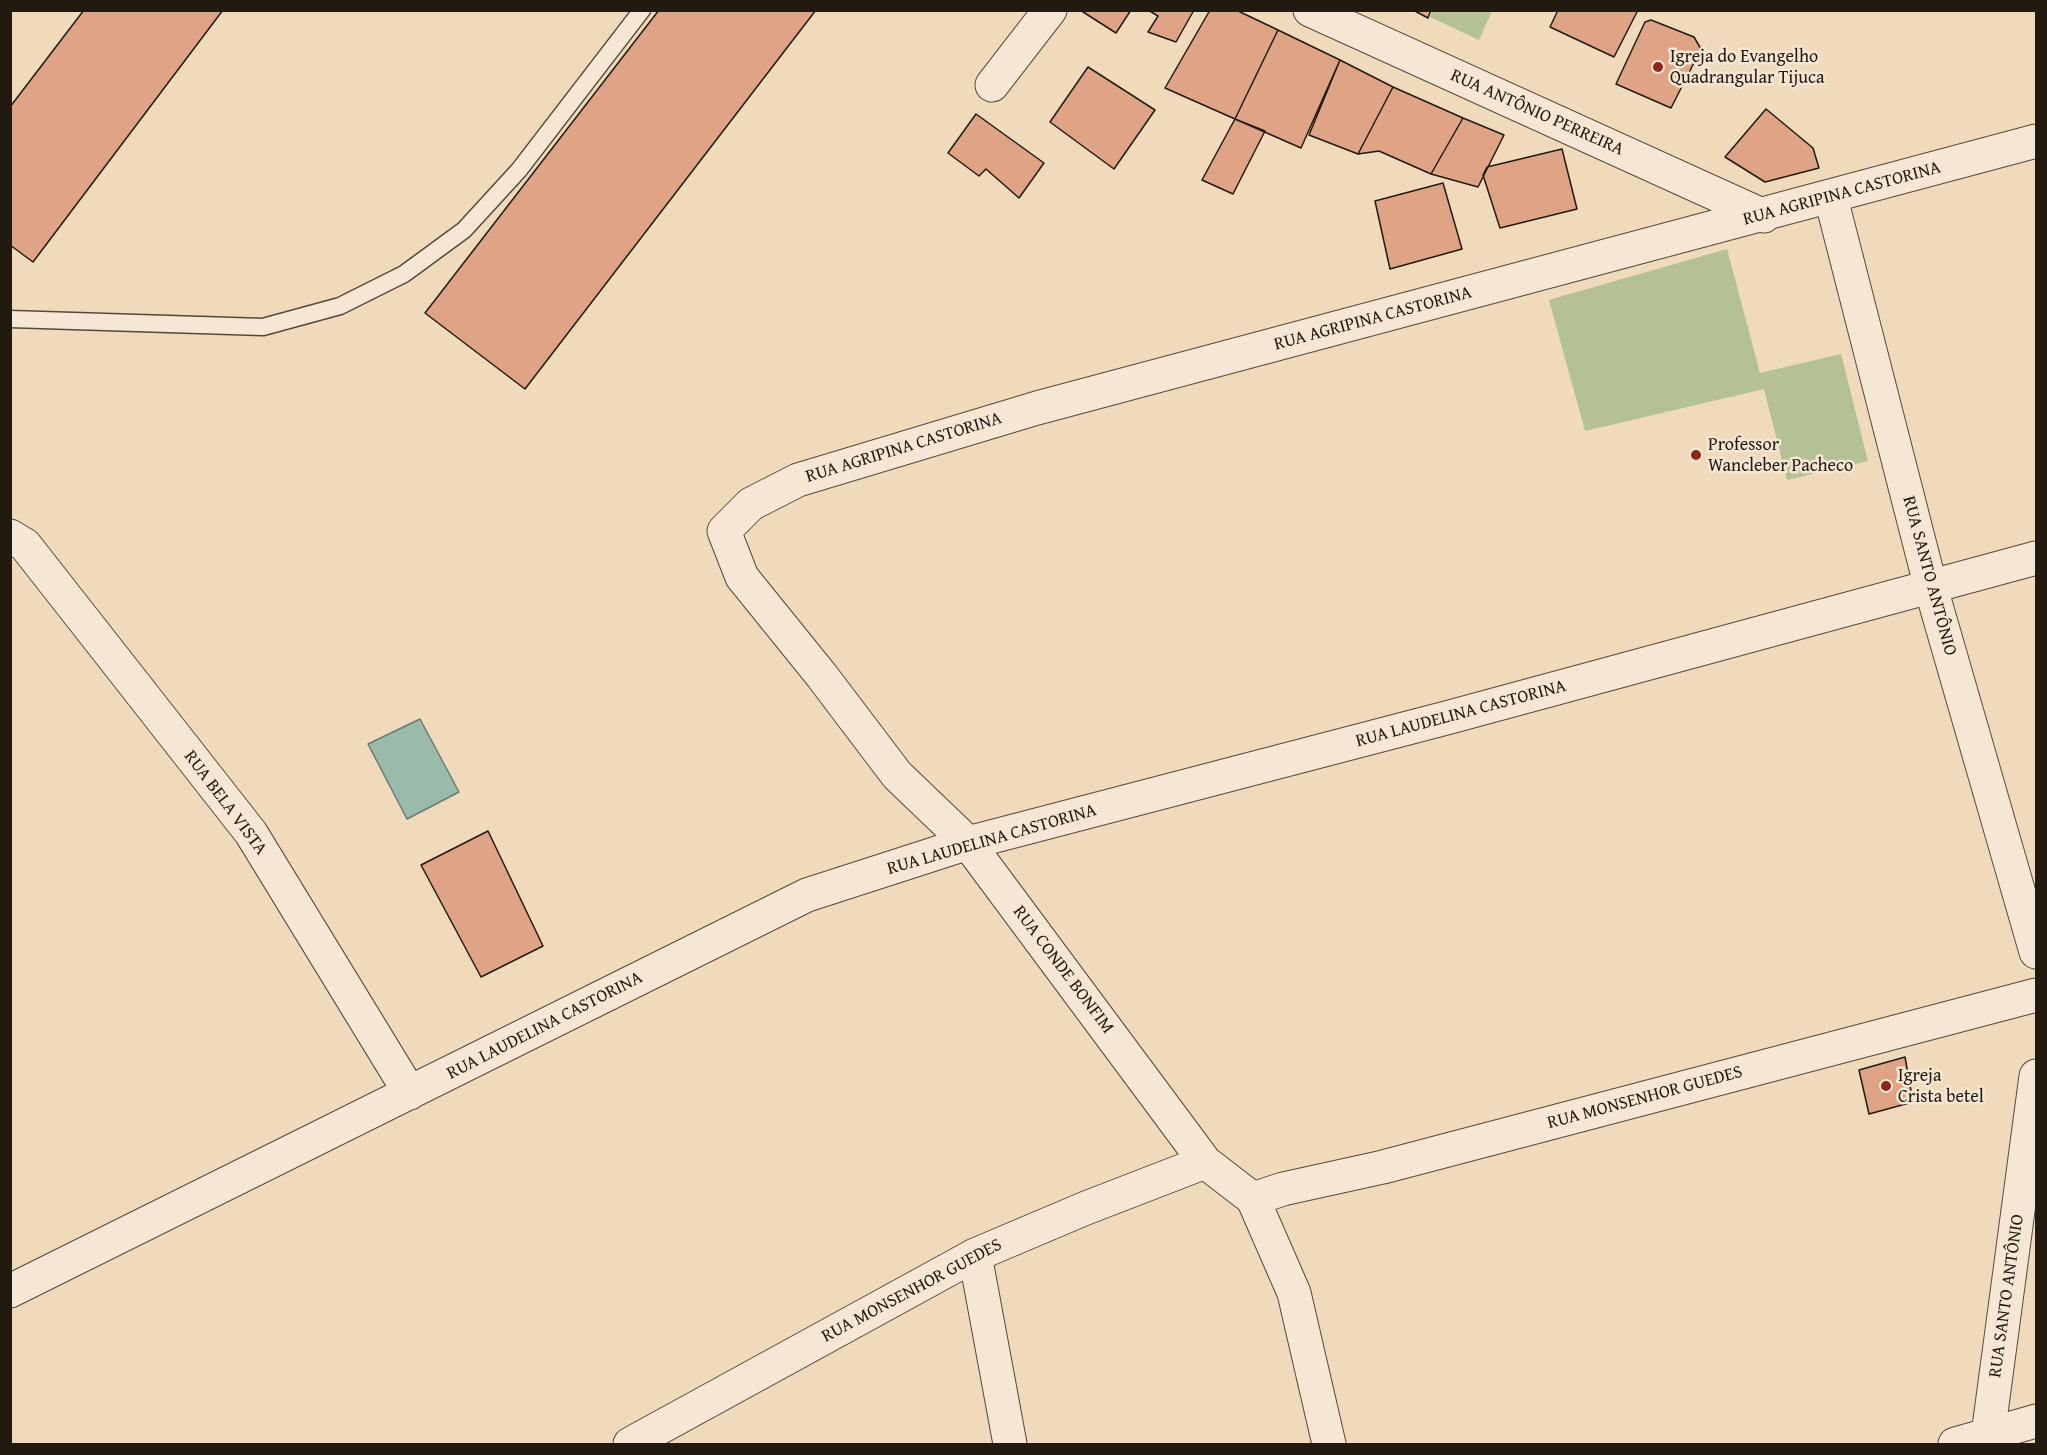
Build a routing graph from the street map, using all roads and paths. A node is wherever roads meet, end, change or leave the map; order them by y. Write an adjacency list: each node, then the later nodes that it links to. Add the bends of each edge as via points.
1 (642, 10): 8 (lane, via 519,170 464,230 404,274 340,306 263,327)
2 (1050, 10): 4 (street)
3 (1310, 10): 7 (street, RUA ANTÔNIO PERREIRA)
4 (992, 85)
5 (2037, 141): 6 (street, RUA AGRIPINA CASTORINA)
6 (1831, 198): 7 (street, RUA AGRIPINA CASTORINA); 12 (street, RUA SANTO ANTÔNIO)
7 (1764, 216): 9 (street, RUA AGRIPINA CASTORINA, via 1037,408 798,480 751,504)
8 (10, 319)
9 (724, 531): 13 (street, RUA CONDE BONFIM, via 742,577 897,775)
10 (15, 546): 17 (street, RUA BELA VISTA, via 251,833)
11 (2037, 558): 12 (street, RUA LAUDELINA CASTORINA)
12 (1931, 588): 13 (street, RUA LAUDELINA CASTORINA); 14 (street, RUA SANTO ANTÔNIO)
13 (968, 843): 17 (street, RUA LAUDELINA CASTORINA, via 807,895); 18 (street, RUA CONDE BONFIM)
14 (2037, 952)
15 (2037, 995): 19 (street, RUA MONSENHOR GUEDES)
16 (2037, 1076): 23 (street, RUA SANTO ANTÔNIO)
17 (410, 1093): 21 (street, RUA LAUDELINA CASTORINA)
18 (1205, 1162): 19 (street, RUA CONDE BONFIM); 20 (street, RUA MONSENHOR GUEDES)
19 (1254, 1199): 26 (street, RUA CONDE BONFIM, via 1294,1293)
20 (975, 1255): 24 (street, RUA MONSENHOR GUEDES); 25 (street)
21 (10, 1291)
22 (2037, 1421): 23 (street)
23 (1985, 1440): 27 (street)
24 (630, 1444)
25 (1010, 1444)
26 (1329, 1444)
27 (1954, 1444)

